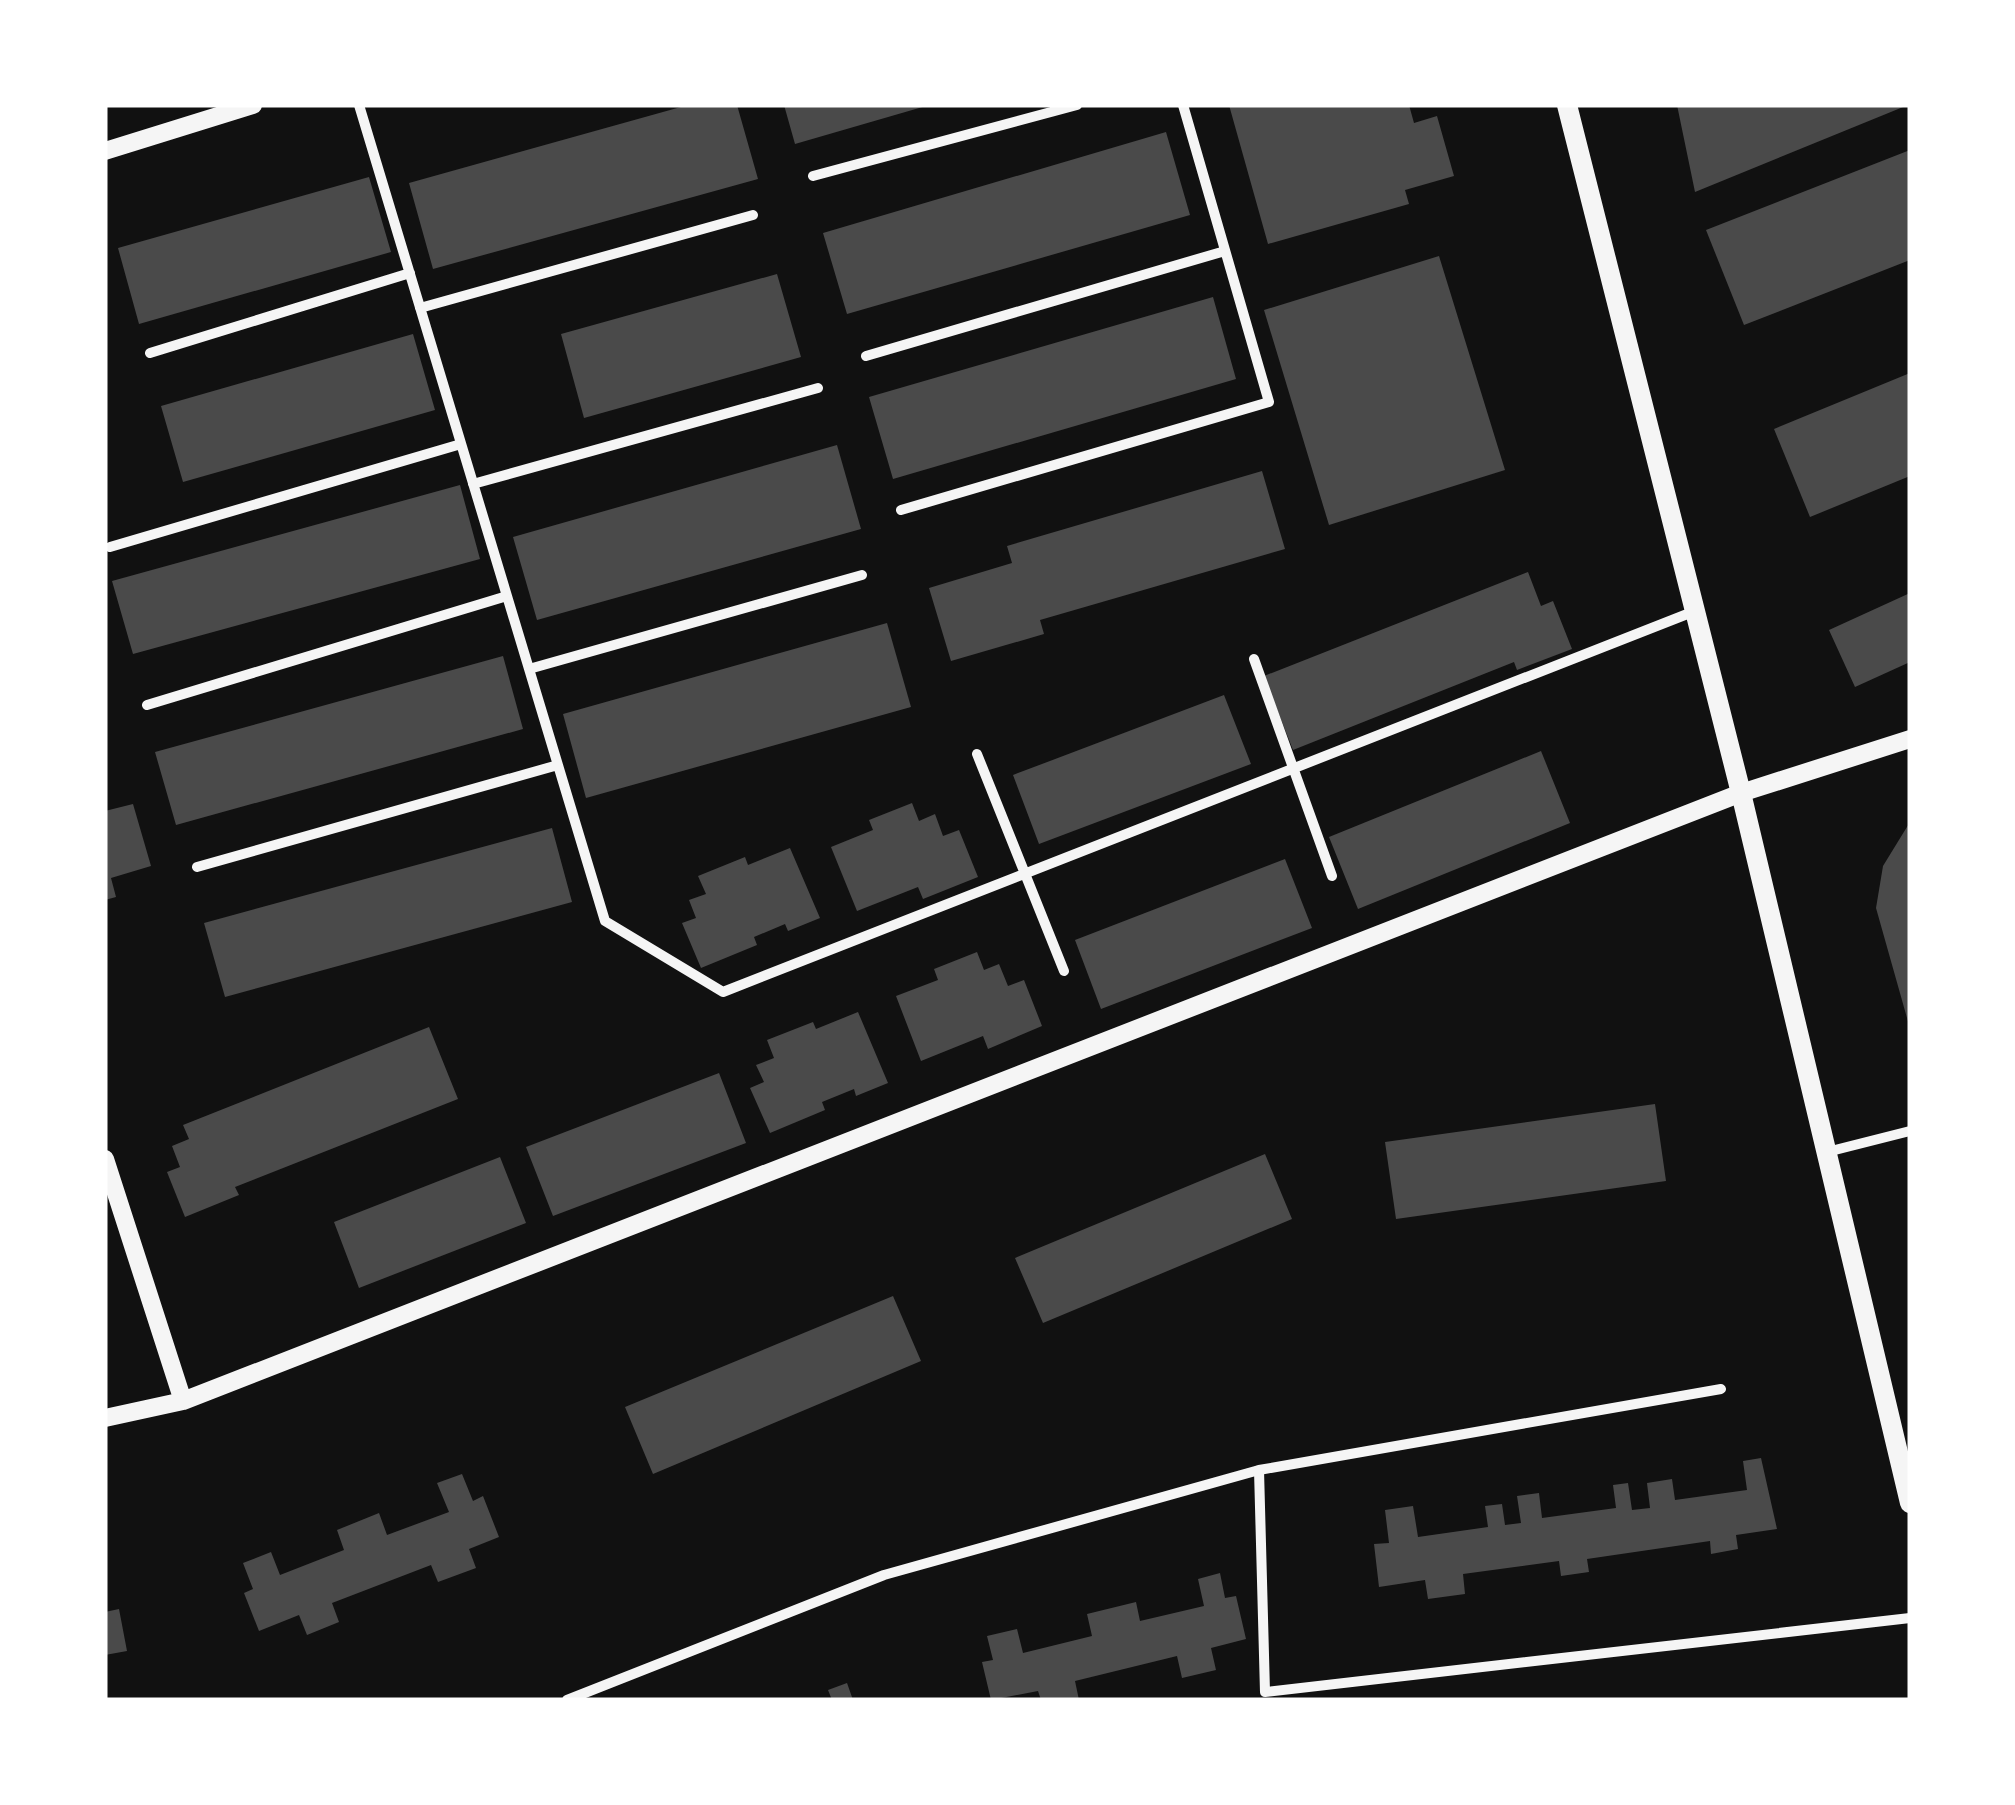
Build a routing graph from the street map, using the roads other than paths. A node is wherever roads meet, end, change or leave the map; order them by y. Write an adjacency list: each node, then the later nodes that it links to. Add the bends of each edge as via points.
1 (253, 105): 6 (street)
2 (359, 105): 10 (street)
3 (1078, 105): 7 (street)
4 (1183, 105): 9 (street)
5 (1567, 105): 21 (main road)
6 (105, 151)
7 (813, 176)
8 (754, 215): 11 (street)
9 (1225, 251): 13 (street); 17 (street, via 1269,402)
10 (410, 274): 11 (street); 12 (street)
11 (420, 308): 15 (street)
12 (150, 353)
13 (866, 356)
14 (818, 388): 16 (street)
15 (461, 444): 16 (street); 18 (street)
16 (473, 484): 20 (street)
17 (900, 510)
18 (110, 547)
19 (862, 574): 23 (street)
20 (507, 596): 23 (street); 24 (street)
21 (1695, 612): 28 (street); 29 (main road)
22 (1254, 659): 28 (street)
23 (529, 669): 27 (street)
24 (147, 705)
25 (1910, 739): 29 (street)
26 (977, 754): 31 (street)
27 (558, 765): 30 (street); 31 (street, via 605,921 723,992)
28 (1293, 768): 31 (street); 32 (street)
29 (1741, 793): 35 (main road); 38 (street)
30 (198, 867)
31 (1026, 873): 33 (street)
32 (1332, 876)
33 (1064, 971)
34 (1910, 1130): 35 (street)
35 (1826, 1152): 41 (main road)
36 (105, 1159): 38 (street)
37 (1721, 1389): 40 (street)
38 (183, 1401): 39 (street)
39 (105, 1418)
40 (1259, 1470): 43 (street); 44 (street, via 884,1575)
41 (1910, 1502)
42 (1910, 1618): 43 (street)
43 (1265, 1696)
44 (567, 1700)

